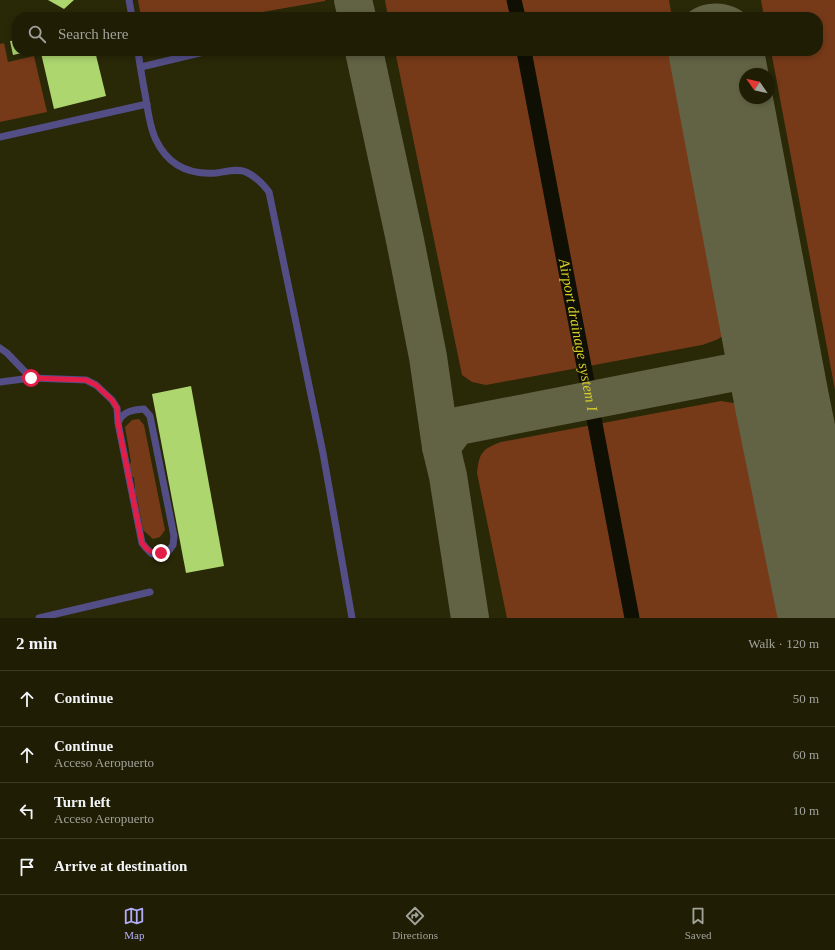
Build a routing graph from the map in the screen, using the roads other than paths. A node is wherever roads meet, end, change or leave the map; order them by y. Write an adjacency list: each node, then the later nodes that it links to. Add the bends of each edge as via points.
1 (129, 0): 2 (lane)
2 (131, 12)
3 (139, 56): 5 (lane)
4 (187, 56): 5 (lane)
5 (140, 67): 6 (lane)
6 (147, 104): 7 (lane); 14 (lane, via 156,140 166,156 177,166 193,172 245,172 261,183 268,192 323,453)
7 (0, 137)
8 (0, 348): 9 (lane)
9 (31, 378): 10 (lane); 11 (lane, via 86,380 96,385 117,408)
10 (0, 382)
11 (118, 423): 11 (lane, via 142,543 152,554 168,552 173,545 174,536 150,416 144,409 134,410 120,417)
12 (150, 592): 13 (lane)
13 (39, 618)
14 (352, 618)

